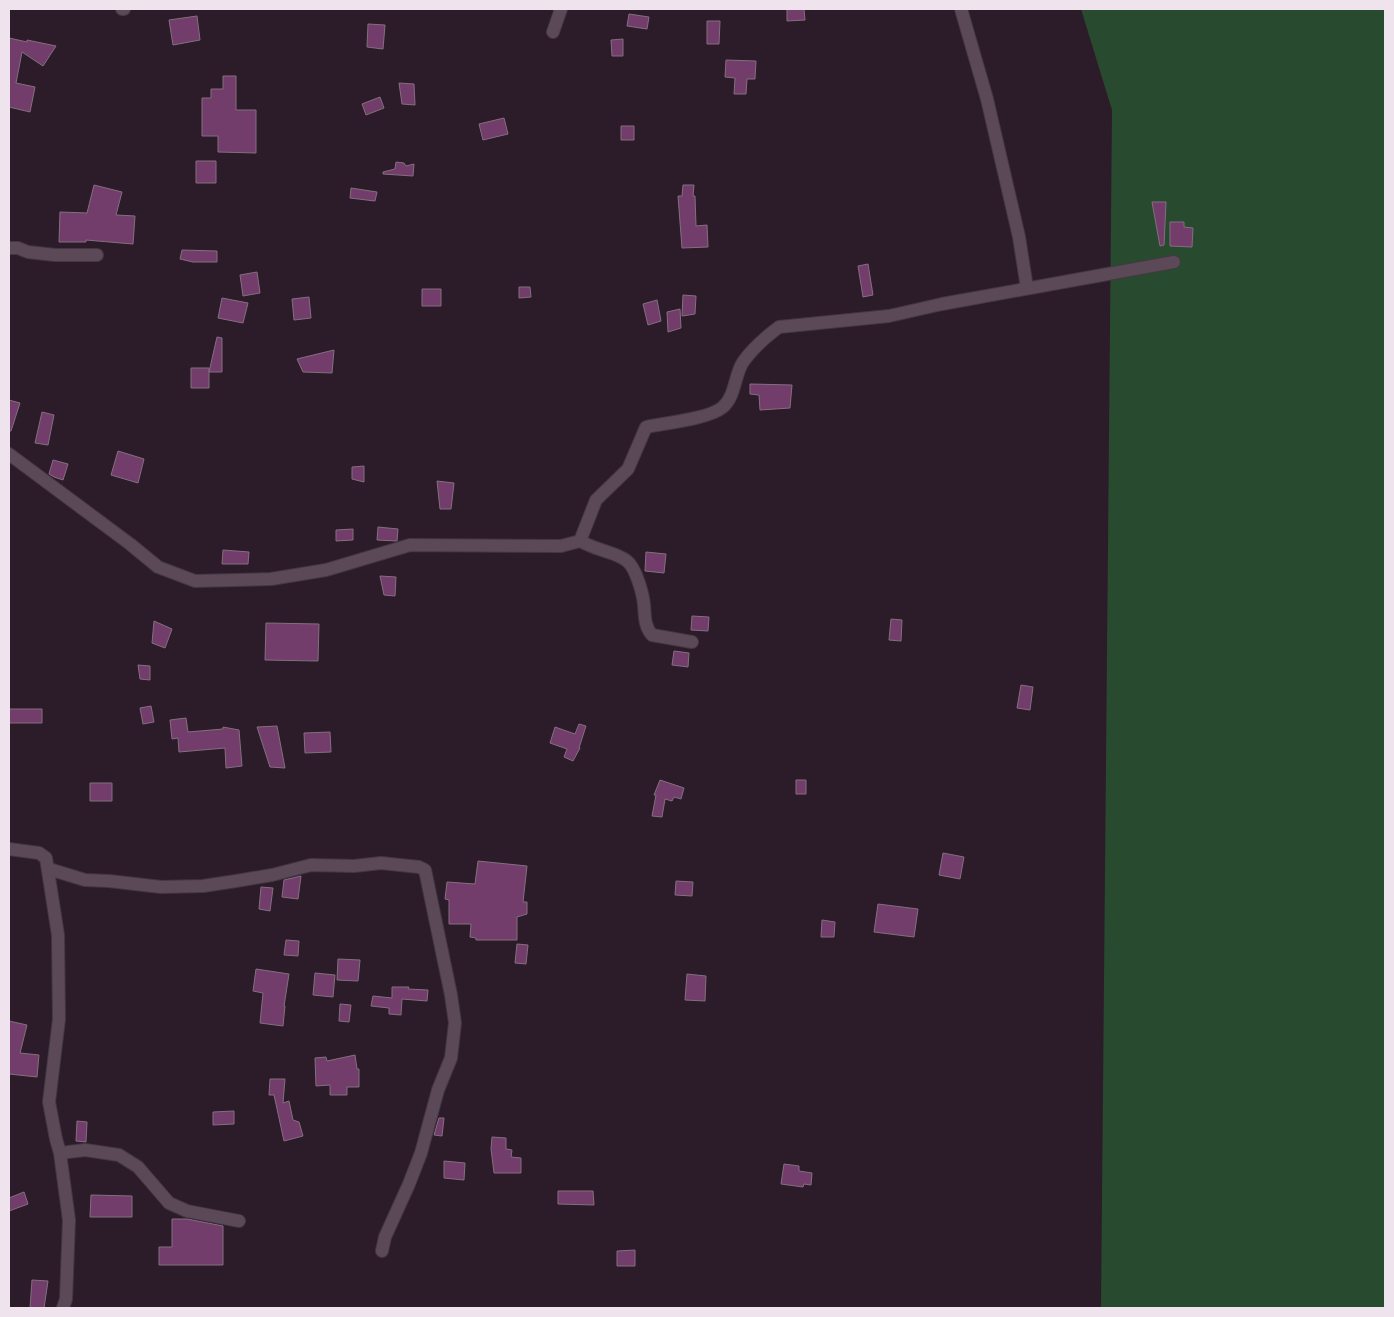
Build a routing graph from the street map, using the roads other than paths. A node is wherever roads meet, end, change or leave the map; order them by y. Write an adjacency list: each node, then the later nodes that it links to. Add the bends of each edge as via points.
1 (561, 9): 3 (street)
2 (961, 9): 7 (street, via 987,99 1019,237)
3 (553, 32)
4 (9, 248): 5 (street, via 54,255)
5 (97, 255)
6 (1174, 262): 7 (street)
7 (1027, 288): 9 (street, via 889,316 779,327 743,362 731,397 723,407 708,415 646,427 628,470 596,500)
8 (9, 454): 9 (street, via 158,567 195,581 271,579 326,570 410,545 561,546)
9 (580, 541): 10 (street, via 629,562 644,599 646,622 652,635)
10 (692, 642)
11 (9, 849): 12 (street, via 40,853 46,858)
12 (49, 869): 13 (street, via 58,934 59,1019 49,1102); 15 (street, via 85,880 161,887 203,886 310,865 381,863 425,870 456,1023 452,1058 438,1090 421,1153)
13 (60, 1153): 14 (street, via 85,1150 119,1155 138,1166 169,1203 186,1210); 16 (street, via 69,1220)
14 (239, 1221)
15 (382, 1251)
16 (63, 1308)

